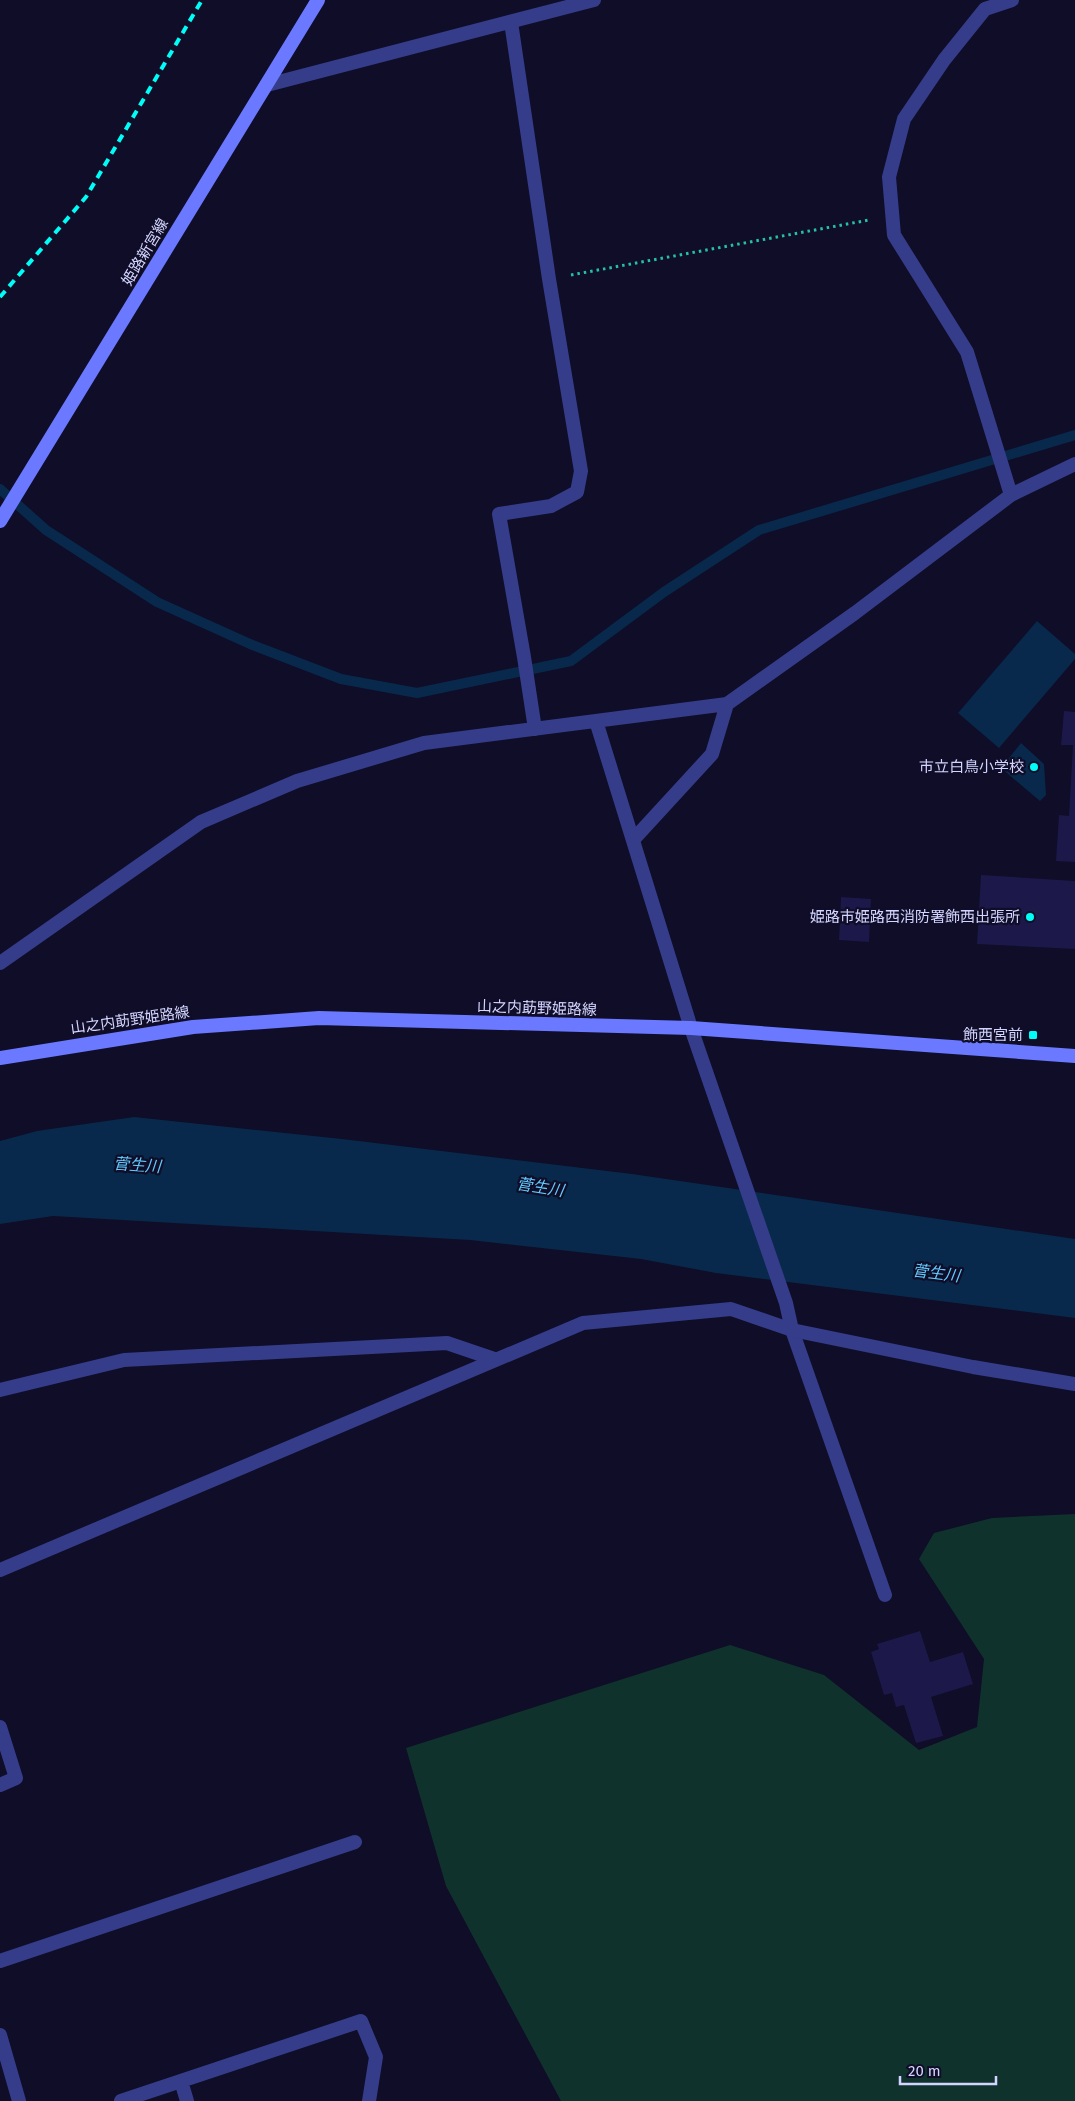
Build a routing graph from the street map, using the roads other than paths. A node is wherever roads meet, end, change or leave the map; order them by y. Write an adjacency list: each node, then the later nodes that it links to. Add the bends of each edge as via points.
1 (318, 0): 6 (main road, 姫路新宮線)
2 (594, 0): 5 (street)
3 (1012, 0): 4 (street)
4 (984, 4): 8 (street, via 904,119 889,177 894,235 967,352)
5 (511, 22): 6 (street); 12 (street, via 581,471 577,492 551,506 499,514)
6 (267, 85): 9 (main road, 姫路新宮線)
7 (1075, 464): 8 (street)
8 (1012, 495): 10 (street)
9 (0, 521)
10 (727, 704): 11 (street); 13 (street, via 712,754)
11 (596, 721): 12 (street); 13 (street)
12 (535, 729): 14 (street, via 424,743 297,781 201,822)
13 (633, 840): 15 (street)
14 (0, 963)
15 (691, 1028): 16 (main road, 山之内莇野姫路線); 17 (main road, 山之内莇野姫路線, via 319,1018 193,1027); 18 (street, via 786,1303)
16 (1075, 1056)
17 (0, 1058)
18 (792, 1330): 19 (street, via 731,1309 593,1322 583,1323); 20 (street); 23 (street)
19 (494, 1359): 21 (street, via 448,1343 124,1360); 22 (street)
20 (1075, 1384)
21 (0, 1390)
22 (0, 1570)
23 (885, 1595)
24 (0, 1728): 25 (street, via 16,1778)
25 (0, 1785)
26 (355, 1842): 27 (street)
27 (0, 1961)
28 (0, 2035): 30 (street)
29 (181, 2081): 31 (street); 32 (street); 33 (street, via 361,2021 376,2057)
30 (20, 2101)
31 (121, 2101)
32 (187, 2101)
33 (368, 2101)

